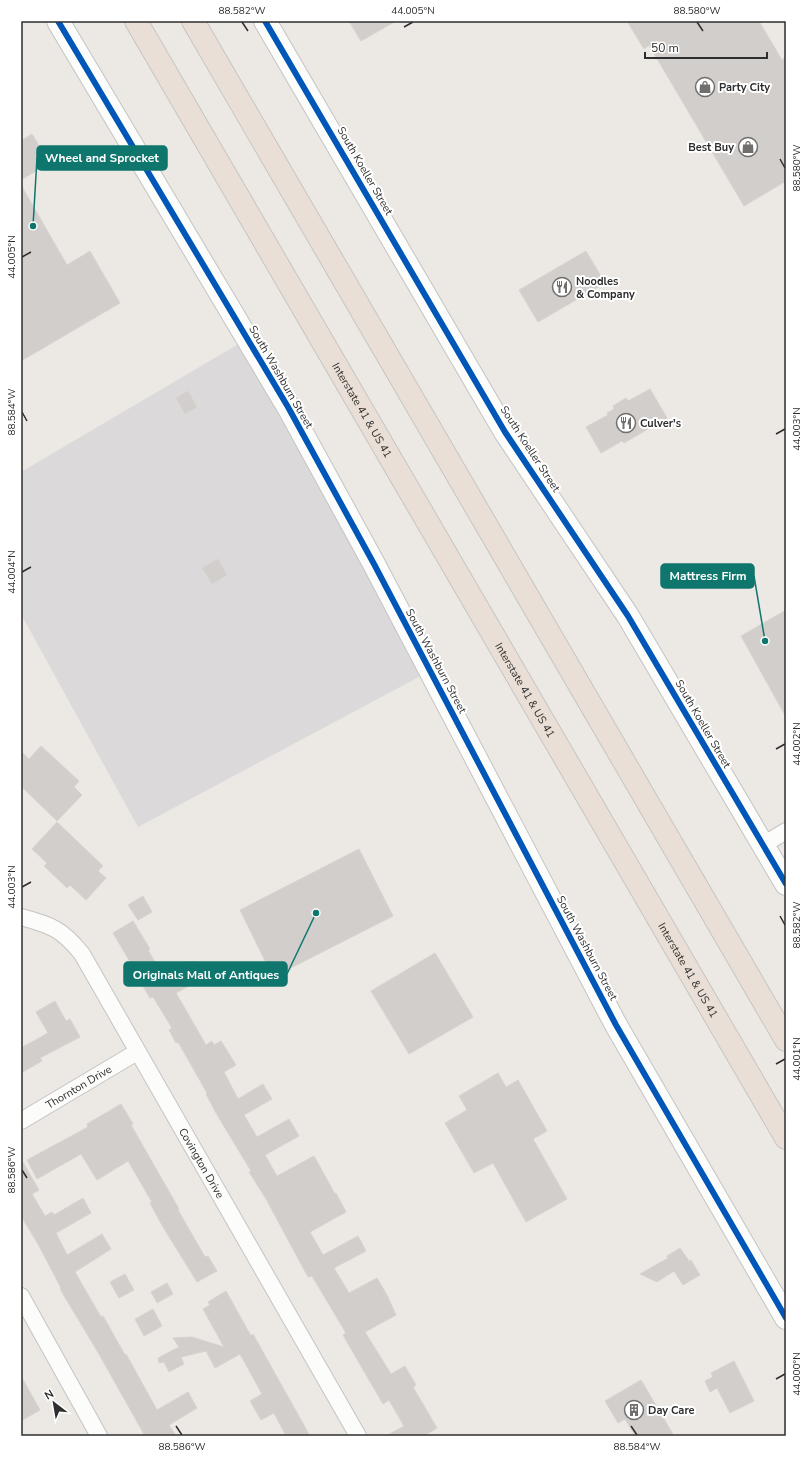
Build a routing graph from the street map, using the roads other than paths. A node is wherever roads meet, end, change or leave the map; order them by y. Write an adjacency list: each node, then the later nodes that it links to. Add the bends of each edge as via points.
1 (58, 21): 14 (street, South Washburn Street, via 288,407 374,564 616,1025)
2 (136, 21): 12 (highway, Interstate 41 & US 41)
3 (193, 21): 9 (highway)
4 (265, 21): 6 (street, South Koeller Street, via 506,432 628,616)
5 (786, 831): 6 (street)
6 (763, 845): 7 (street, South Koeller Street)
7 (786, 884)
8 (21, 917): 10 (street, Covington Drive, via 44,923 70,939 82,954)
9 (786, 1040)
10 (137, 1052): 11 (street, Thornton Drive); 16 (street, Covington Drive)
11 (21, 1121)
12 (786, 1138)
13 (21, 1296): 15 (street)
14 (786, 1318)
15 (99, 1436)
16 (358, 1436)

